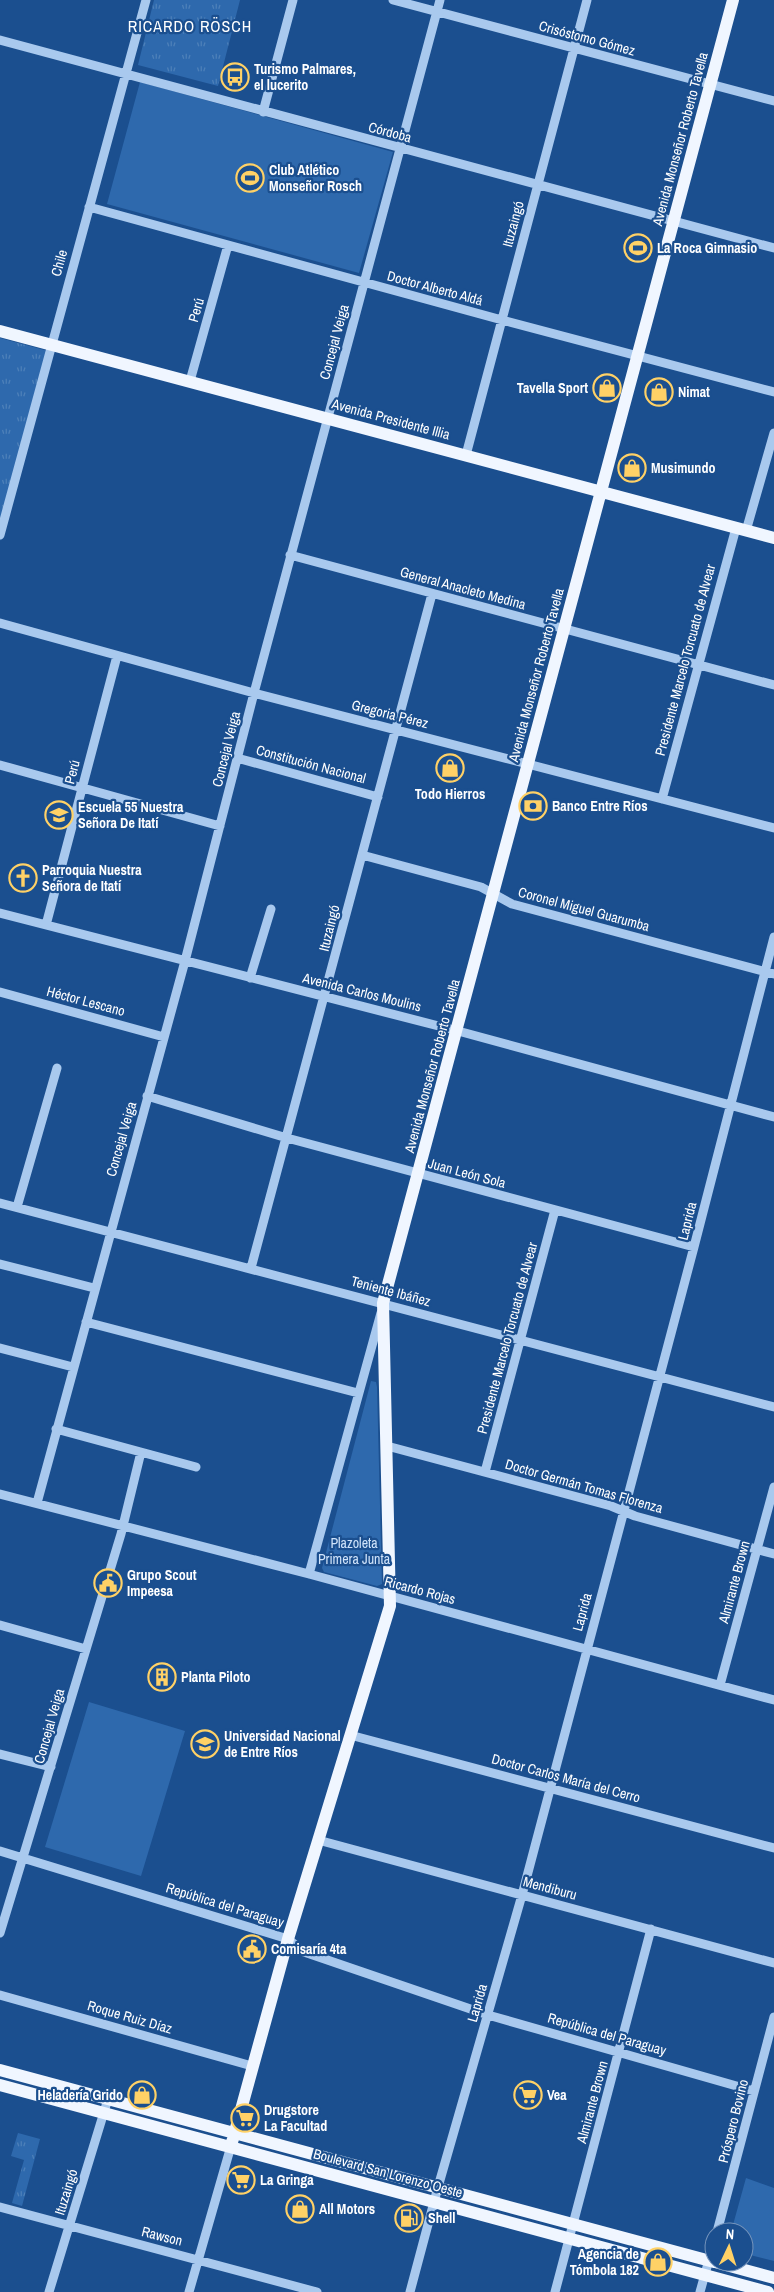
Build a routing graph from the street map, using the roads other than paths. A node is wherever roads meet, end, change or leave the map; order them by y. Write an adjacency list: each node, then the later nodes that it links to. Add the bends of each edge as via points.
1 (146, 0): 10 (street, Chile)
2 (293, 0): 13 (street)
3 (392, 0): 7 (street, Crisóstomo Gómez)
4 (440, 0): 7 (street, Concejal Veiga)
5 (587, 0): 9 (street, Ituzaingó)
6 (733, 0): 11 (main road, Avenida Monseñor Roberto Tavella)
7 (437, 12): 9 (street, Crisóstomo Gómez); 14 (street, Concejal Veiga)
8 (0, 40): 10 (street, Córdoba)
9 (575, 49): 11 (street, Crisóstomo Gómez); 15 (street, Ituzaingó)
10 (124, 74): 13 (street, Córdoba); 16 (street, Chile)
11 (710, 84): 12 (street, Crisóstomo Gómez); 17 (main road, Avenida Monseñor Roberto Tavella)
12 (774, 101)
13 (263, 112): 14 (street, Córdoba)
14 (400, 148): 15 (street, Córdoba); 20 (street, Concejal Veiga)
15 (538, 186): 17 (street, Córdoba); 21 (street, Ituzaingó)
16 (89, 207): 18 (street, Doctor Alberto Aldá); 23 (street, Chile)
17 (673, 222): 19 (street, Córdoba); 24 (main road, Avenida Monseñor Roberto Tavella)
18 (228, 245): 20 (street, Doctor Alberto Aldá); 25 (street, Perú)
19 (774, 248)
20 (364, 282): 21 (street, Doctor Alberto Aldá); 27 (street, Concejal Veiga)
21 (502, 320): 24 (street, Doctor Alberto Aldá); 29 (street, Ituzaingó)
22 (0, 331): 23 (main road, Avenida Presidente Illia)
23 (51, 345): 25 (main road, Avenida Presidente Illia); 32 (street, Chile)
24 (637, 356): 26 (street, Doctor Alberto Aldá); 30 (main road, Avenida Monseñor Roberto Tavella)
25 (190, 381): 27 (main road, Avenida Presidente Illia)
26 (774, 392)
27 (328, 418): 29 (main road, Avenida Presidente Illia); 34 (street, Concejal Veiga)
28 (774, 433): 31 (street, Presidente Marcelo Torcuato de Alvear)
29 (466, 455): 30 (main road, Avenida Presidente Illia)
30 (601, 492): 31 (main road, Avenida Presidente Illia); 37 (main road, Avenida Monseñor Roberto Tavella)
31 (741, 529): 33 (main road, Avenida Presidente Illia); 39 (street, Presidente Marcelo Torcuato de Alvear)
32 (0, 534)
33 (774, 538)
34 (290, 555): 35 (street, General Anacleto Medina); 41 (street, Concejal Veiga)
35 (432, 594): 37 (street, General Anacleto Medina); 42 (street, Ituzaingó)
36 (0, 623): 38 (street, Gregoria Pérez)
37 (564, 630): 39 (street, General Anacleto Medina); 44 (main road, Avenida Monseñor Roberto Tavella)
38 (117, 656): 41 (street, Gregoria Pérez); 46 (street, Perú)
39 (697, 665): 40 (street, General Anacleto Medina); 48 (street, Presidente Marcelo Torcuato de Alvear)
40 (774, 685)
41 (254, 693): 42 (street, Gregoria Pérez); 43 (street, Concejal Veiga)
42 (396, 729): 44 (street, Gregoria Pérez); 47 (street, Ituzaingó)
43 (237, 758): 47 (street, Constitución Nacional); 49 (street, Concejal Veiga)
44 (528, 764): 48 (street, Gregoria Pérez); 52 (main road, Avenida Monseñor Roberto Tavella)
45 (0, 765): 46 (street)
46 (82, 788): 49 (street); 55 (street, Perú)
47 (378, 796): 51 (street, Ituzaingó)
48 (662, 799): 50 (street, Gregoria Pérez)
49 (220, 826): 57 (street, Concejal Veiga)
50 (774, 828)
51 (362, 855): 52 (street, Coronel Miguel Guarumba, via 481,887); 61 (street, Ituzaingó)
52 (494, 895): 58 (street, Coronel Miguel Guarumba, via 512,904); 62 (main road, Avenida Monseñor Roberto Tavella)
53 (271, 909): 59 (street)
54 (0, 913): 55 (street, Avenida Carlos Moulins)
55 (46, 926): 57 (street, Avenida Carlos Moulins)
56 (774, 937): 58 (street, Laprida)
57 (185, 961): 59 (street, Avenida Carlos Moulins); 63 (street, Concejal Veiga)
58 (769, 972): 66 (street, Laprida)
59 (250, 978): 61 (street, Avenida Carlos Moulins)
60 (0, 992): 63 (street, Héctor Lescano)
61 (325, 997): 62 (street, Avenida Carlos Moulins); 68 (street, Ituzaingó)
62 (458, 1031): 66 (street, Avenida Carlos Moulins); 69 (main road, Avenida Monseñor Roberto Tavella)
63 (164, 1037): 65 (street, Concejal Veiga)
64 (57, 1068): 71 (street)
65 (148, 1096): 68 (street, Juan León Sola); 73 (street, Concejal Veiga)
66 (731, 1104): 67 (street, Avenida Carlos Moulins); 74 (street, Laprida)
67 (774, 1117)
68 (286, 1138): 69 (street, Juan León Sola); 76 (street, Ituzaingó)
69 (419, 1174): 72 (street, Juan León Sola); 78 (main road, Avenida Monseñor Roberto Tavella)
70 (0, 1203): 71 (street, Teniente Ibáñez)
71 (17, 1207): 73 (street, Teniente Ibáñez)
72 (555, 1210): 74 (street, Juan León Sola); 80 (street, Presidente Marcelo Torcuato de Alvear)
73 (110, 1232): 76 (street, Teniente Ibáñez); 77 (street, Concejal Veiga)
74 (694, 1247): 83 (street, Laprida)
75 (0, 1264): 77 (street)
76 (251, 1268): 78 (street, Teniente Ibáñez)
77 (94, 1288): 79 (street, Concejal Veiga)
78 (383, 1303): 80 (street, Teniente Ibáñez); 84 (street); 87 (main road, Avenida Monseñor Roberto Tavella)
79 (86, 1322): 82 (street, Concejal Veiga); 84 (street)
80 (521, 1340): 83 (street, Teniente Ibáñez); 90 (street, Presidente Marcelo Torcuato de Alvear)
81 (0, 1348): 82 (street)
82 (73, 1367): 86 (street, Concejal Veiga)
83 (659, 1377): 85 (street, Teniente Ibáñez); 94 (street, Laprida)
84 (358, 1393): 98 (street)
85 (774, 1407)
86 (56, 1429): 88 (street); 93 (street, Concejal Veiga)
87 (387, 1446): 90 (street, Doctor Germán Tomas Florenza); 99 (main road, Avenida Monseñor Roberto Tavella)
88 (141, 1452): 89 (street); 95 (street, Concejal Veiga)
89 (196, 1467)
90 (486, 1472): 94 (street, Doctor Germán Tomas Florenza)
91 (774, 1487): 96 (street, Almirante Brown)
92 (0, 1494): 93 (street, Ricardo Rojas)
93 (37, 1503): 95 (street, Ricardo Rojas)
94 (623, 1511): 96 (street, Doctor Germán Tomas Florenza); 102 (street, Laprida)
95 (123, 1525): 98 (street, Ricardo Rojas); 101 (street, Concejal Veiga)
96 (757, 1549): 97 (street, Doctor Germán Tomas Florenza); 103 (street, Almirante Brown)
97 (774, 1554)
98 (309, 1574): 99 (street, Ricardo Rojas)
99 (390, 1596): 102 (street, Ricardo Rojas); 105 (main road, Avenida Monseñor Roberto Tavella, via 386,1626)
100 (0, 1626): 101 (street)
101 (86, 1649): 107 (street, Concejal Veiga)
102 (586, 1650): 103 (street, Ricardo Rojas); 108 (street, Laprida)
103 (720, 1685): 104 (street, Ricardo Rojas)
104 (774, 1700)
105 (350, 1734): 108 (street, Doctor Carlos María del Cerro); 109 (main road, Avenida Monseñor Roberto Tavella)
106 (0, 1754): 107 (street)
107 (51, 1767): 112 (street, Concejal Veiga)
108 (549, 1788): 110 (street, Doctor Carlos María del Cerro); 113 (street, Laprida)
109 (318, 1840): 113 (street, Mendiburu); 116 (main road, Avenida Monseñor Roberto Tavella)
110 (774, 1848)
111 (0, 1851): 112 (street, República del Paraguay)
112 (24, 1858): 115 (street, Concejal Veiga); 116 (street, República del Paraguay)
113 (522, 1894): 114 (street, Mendiburu); 119 (street, Laprida)
114 (652, 1929): 117 (street, Mendiburu); 121 (street, Almirante Brown)
115 (0, 1934)
116 (288, 1939): 119 (street, República del Paraguay, via 304,1952); 122 (main road, Avenida Monseñor Roberto Tavella)
117 (774, 1963)
118 (0, 1995): 122 (street, Roque Ruiz Díaz)
119 (488, 2015): 121 (street, República del Paraguay); 130 (street, Laprida)
120 (774, 2016): 125 (street, Próspero Bovino)
121 (619, 2052): 125 (street, República del Paraguay); 134 (street, Almirante Brown)
122 (252, 2066): 128 (main road, Avenida Monseñor Roberto Tavella)
123 (0, 2070): 126 (main road, Boulevard San Lorenzo Oeste)
124 (0, 2085): 127 (main road, Boulevard San Lorenzo Oeste)
125 (754, 2091): 133 (street, Próspero Bovino)
126 (108, 2099): 127 (street, Ituzaingó); 128 (main road, Boulevard San Lorenzo Oeste)
127 (105, 2112): 129 (main road, Boulevard San Lorenzo Oeste); 135 (street, Ituzaingó)
128 (234, 2133): 129 (main road, Avenida Monseñor Roberto Tavella); 130 (main road, Boulevard San Lorenzo Oeste)
129 (231, 2146): 131 (main road, Boulevard San Lorenzo Oeste); 138 (street)
130 (438, 2187): 131 (street, Laprida); 134 (main road, Boulevard San Lorenzo Oeste)
131 (434, 2201): 136 (main road, Boulevard San Lorenzo Oeste); 146 (street, Laprida)
132 (0, 2207): 135 (street, Rawson)
133 (720, 2222)
134 (574, 2224): 136 (street, Almirante Brown); 137 (main road, Boulevard San Lorenzo Oeste)
135 (69, 2227): 138 (street, Rawson); 143 (street, Ituzaingó)
136 (571, 2238): 141 (main road, Boulevard San Lorenzo Oeste); 147 (street)
137 (704, 2259)
138 (199, 2260): 144 (street); 145 (street, Rawson)
139 (706, 2272): 141 (street)
140 (752, 2272): 142 (main road, Boulevard San Lorenzo Oeste)
141 (704, 2275): 148 (street); 149 (main road, Boulevard San Lorenzo Oeste)
142 (774, 2278)
143 (49, 2292)
144 (189, 2292)
145 (317, 2292)
146 (410, 2292)
147 (555, 2292)
148 (700, 2292)
149 (768, 2292)

